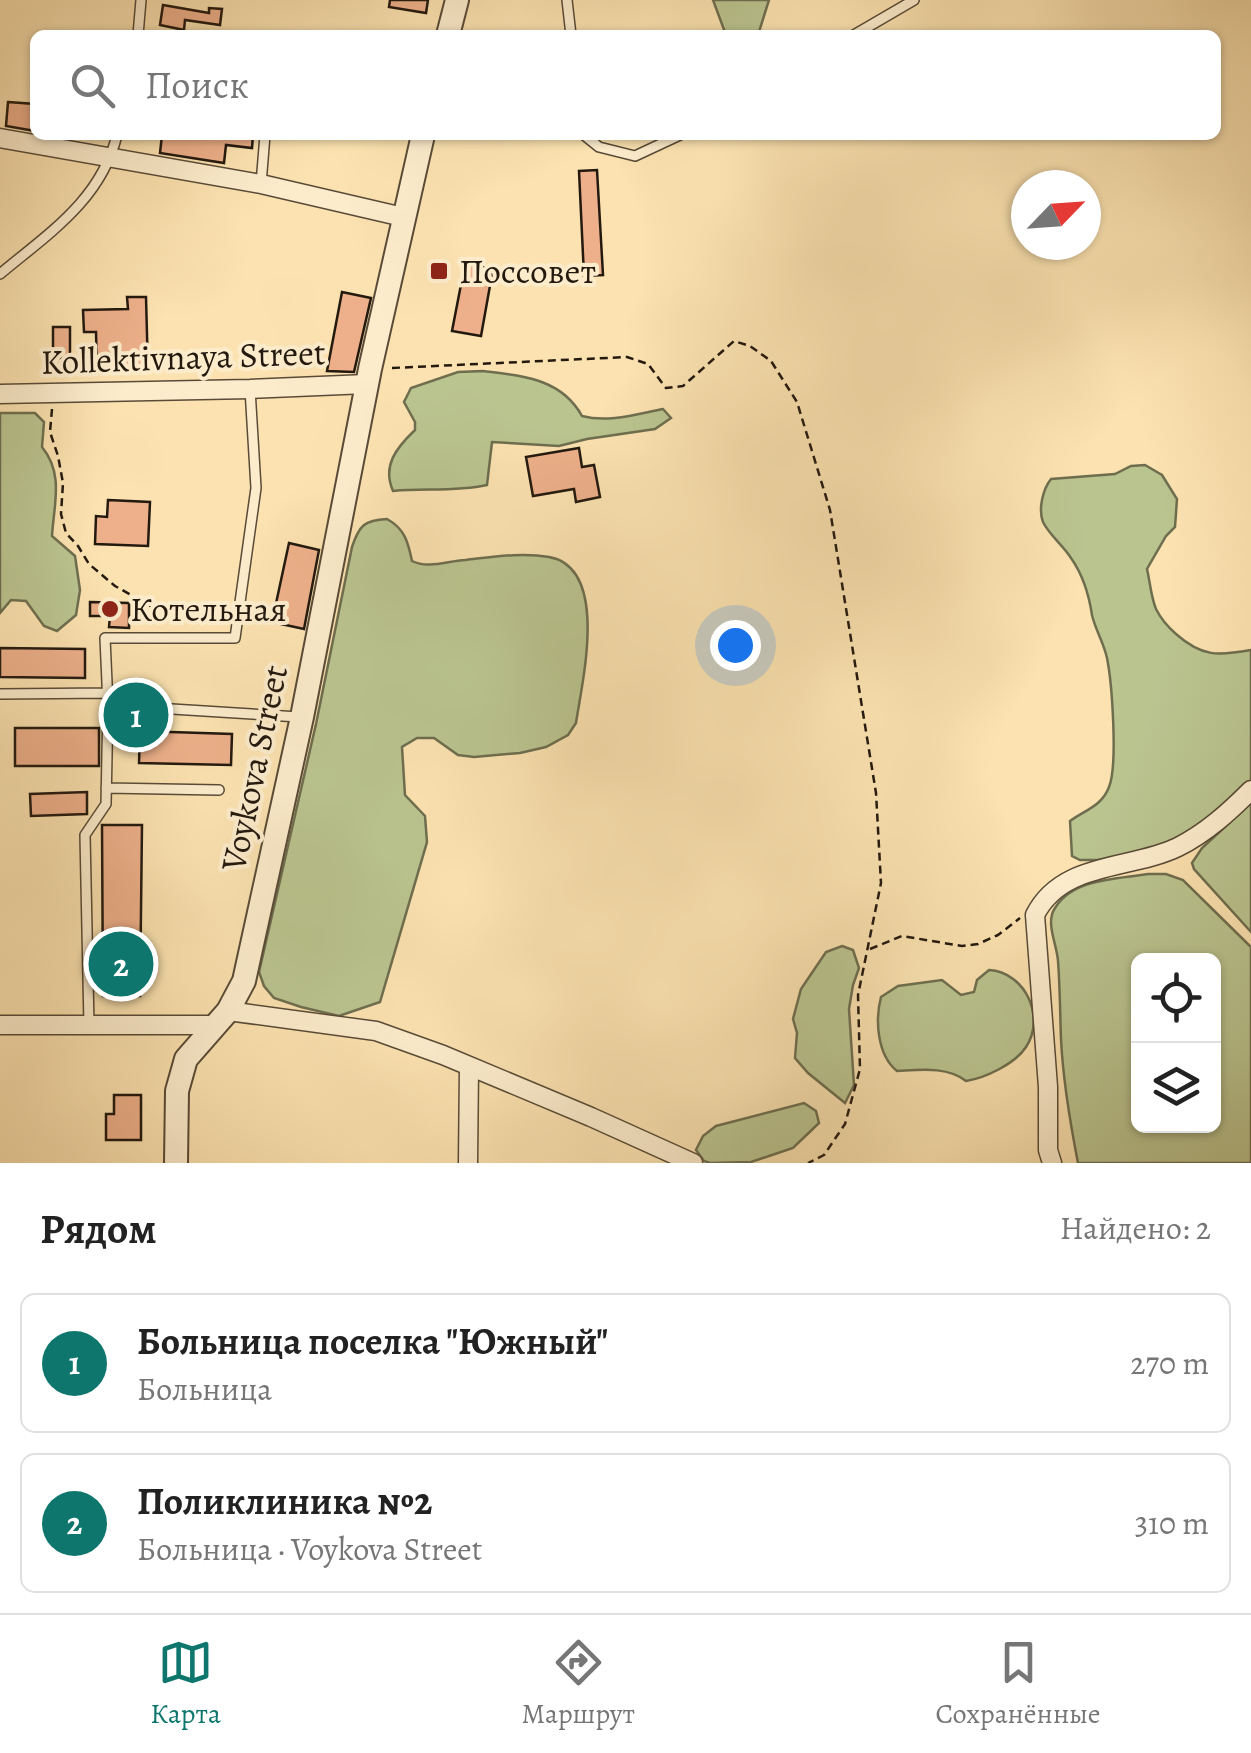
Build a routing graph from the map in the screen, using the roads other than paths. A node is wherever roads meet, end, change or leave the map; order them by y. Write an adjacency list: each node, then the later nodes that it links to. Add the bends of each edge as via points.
1 (141, 0): 5 (lane)
2 (456, 0): 6 (street)
3 (568, 0): 7 (lane)
4 (914, 0): 8 (lane)
5 (138, 30)
6 (449, 30)
7 (571, 30)
8 (863, 30)
9 (0, 138): 15 (street)
10 (117, 140): 15 (lane)
11 (265, 140): 16 (lane)
12 (423, 140): 17 (street, Voykova Street)
13 (590, 140): 14 (lane, via 636,156)
14 (670, 140)
15 (112, 158): 16 (street); 18 (lane, via 79,208)
16 (261, 184): 17 (street)
17 (403, 217): 19 (street, Voykova Street)
18 (0, 274)
19 (369, 376): 20 (street, Kollektivnaya Street); 25 (street, Voykova Street)
20 (250, 389): 21 (street, Kollektivnaya Street); 22 (lane, via 256,488 234,638 105,638)
21 (0, 394)
22 (108, 693): 23 (lane); 24 (lane)
23 (0, 694)
24 (108, 705): 25 (lane); 26 (lane)
25 (302, 717): 29 (street, Voykova Street, via 244,981)
26 (106, 788): 27 (lane); 31 (lane, via 106,804 85,835)
27 (219, 790)
28 (1251, 790): 36 (street, via 1177,848 1083,873 1038,910)
29 (222, 1018): 31 (street); 32 (street, via 376,1031); 34 (street, Voykova Street, via 186,1059 177,1091)
30 (0, 1025): 31 (street)
31 (89, 1025)
32 (469, 1067): 33 (street); 35 (street)
33 (687, 1162)
34 (176, 1163)
35 (468, 1163)
36 (1052, 1163)

